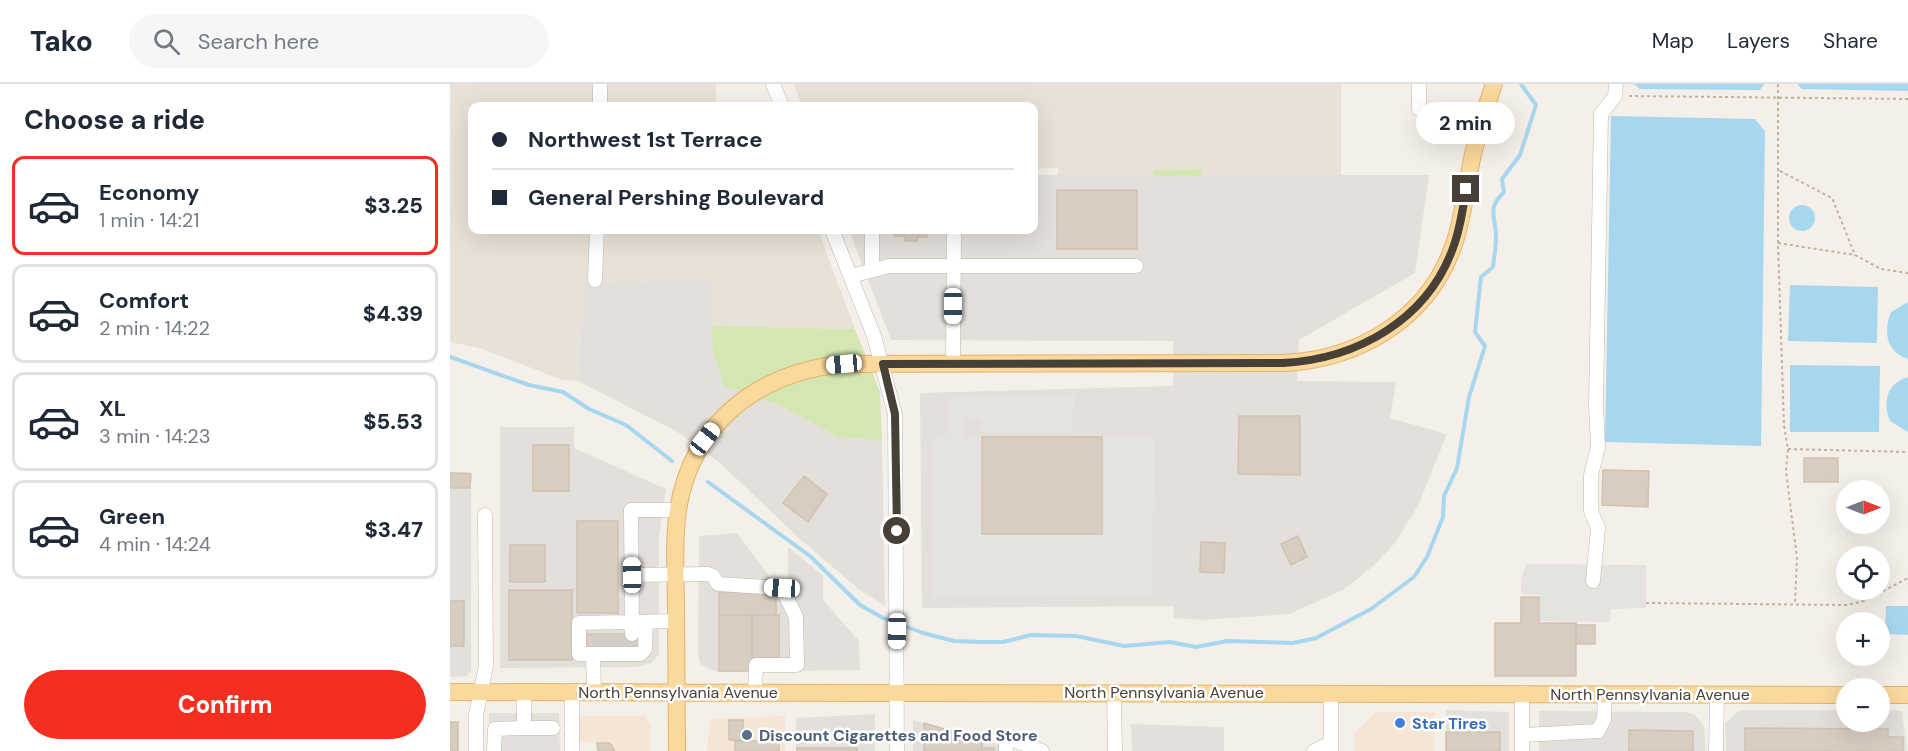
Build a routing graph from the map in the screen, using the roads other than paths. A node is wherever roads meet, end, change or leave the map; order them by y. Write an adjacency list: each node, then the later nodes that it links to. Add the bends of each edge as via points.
1 (600, 84): 6 (street)
2 (773, 84): 7 (street)
3 (1419, 84): 8 (street)
4 (1494, 84): 19 (main road, via 1473,154 1459,227 1444,267 1405,317 1366,344 1327,358 1283,363)
5 (1615, 90): 24 (street, via 1600,114 1598,447 1591,475 1591,511 1598,528)
6 (600, 102)
7 (781, 102)
8 (1419, 109)
9 (597, 234): 17 (street)
10 (834, 234): 16 (street)
11 (872, 234): 15 (street)
12 (954, 234): 14 (street)
13 (1136, 266): 14 (street)
14 (953, 267): 15 (street); 19 (street)
15 (872, 270): 16 (street)
16 (851, 276): 18 (street)
17 (595, 280)
18 (883, 364): 19 (main road); 20 (main road, via 819,366 771,381 752,392 705,439 687,474); 36 (street, via 897,442)
19 (953, 364)
20 (678, 510): 22 (main road); 23 (street, via 631,510)
21 (485, 515): 30 (street, via 486,666)
22 (676, 574): 23 (street); 25 (main road); 35 (street, via 708,574 718,584 782,588 796,617 796,665 756,665)
23 (632, 575): 26 (street)
24 (1593, 580)
25 (676, 621): 26 (street); 34 (main road)
26 (635, 636): 27 (street); 27 (street)
27 (616, 639): 28 (street); 28 (street)
28 (598, 642): 33 (street)
29 (450, 692): 30 (main road, North Pennsylvania Avenue)
30 (482, 692): 31 (main road, North Pennsylvania Avenue); 49 (street, via 476,715)
31 (524, 692): 32 (main road, North Pennsylvania Avenue); 45 (street)
32 (572, 692): 33 (main road, North Pennsylvania Avenue); 51 (street)
33 (594, 692): 34 (main road, North Pennsylvania Avenue)
34 (677, 692): 35 (main road, North Pennsylvania Avenue); 52 (main road)
35 (755, 692): 36 (main road, North Pennsylvania Avenue)
36 (897, 692): 37 (main road, North Pennsylvania Avenue); 53 (street)
37 (1114, 692): 38 (main road, North Pennsylvania Avenue); 56 (street)
38 (1331, 693): 39 (main road, North Pennsylvania Avenue); 48 (street)
39 (1522, 693): 40 (main road, North Pennsylvania Avenue); 47 (street)
40 (1605, 694): 41 (main road, North Pennsylvania Avenue); 47 (street, via 1604,719 1598,731)
41 (1717, 694): 42 (main road, North Pennsylvania Avenue); 59 (street)
42 (1836, 694)
43 (1890, 695): 44 (main road)
44 (1908, 695)
45 (521, 728): 46 (street); 50 (street, via 495,729)
46 (553, 728)
47 (1522, 735): 58 (street)
48 (1331, 747): 57 (street)
49 (476, 751)
50 (494, 751)
51 (572, 751)
52 (677, 751)
53 (897, 751)
54 (1006, 751): 55 (street, via 1006,737)
55 (1042, 751)
56 (1115, 751)
57 (1314, 751)
58 (1522, 751)
59 (1716, 751)

